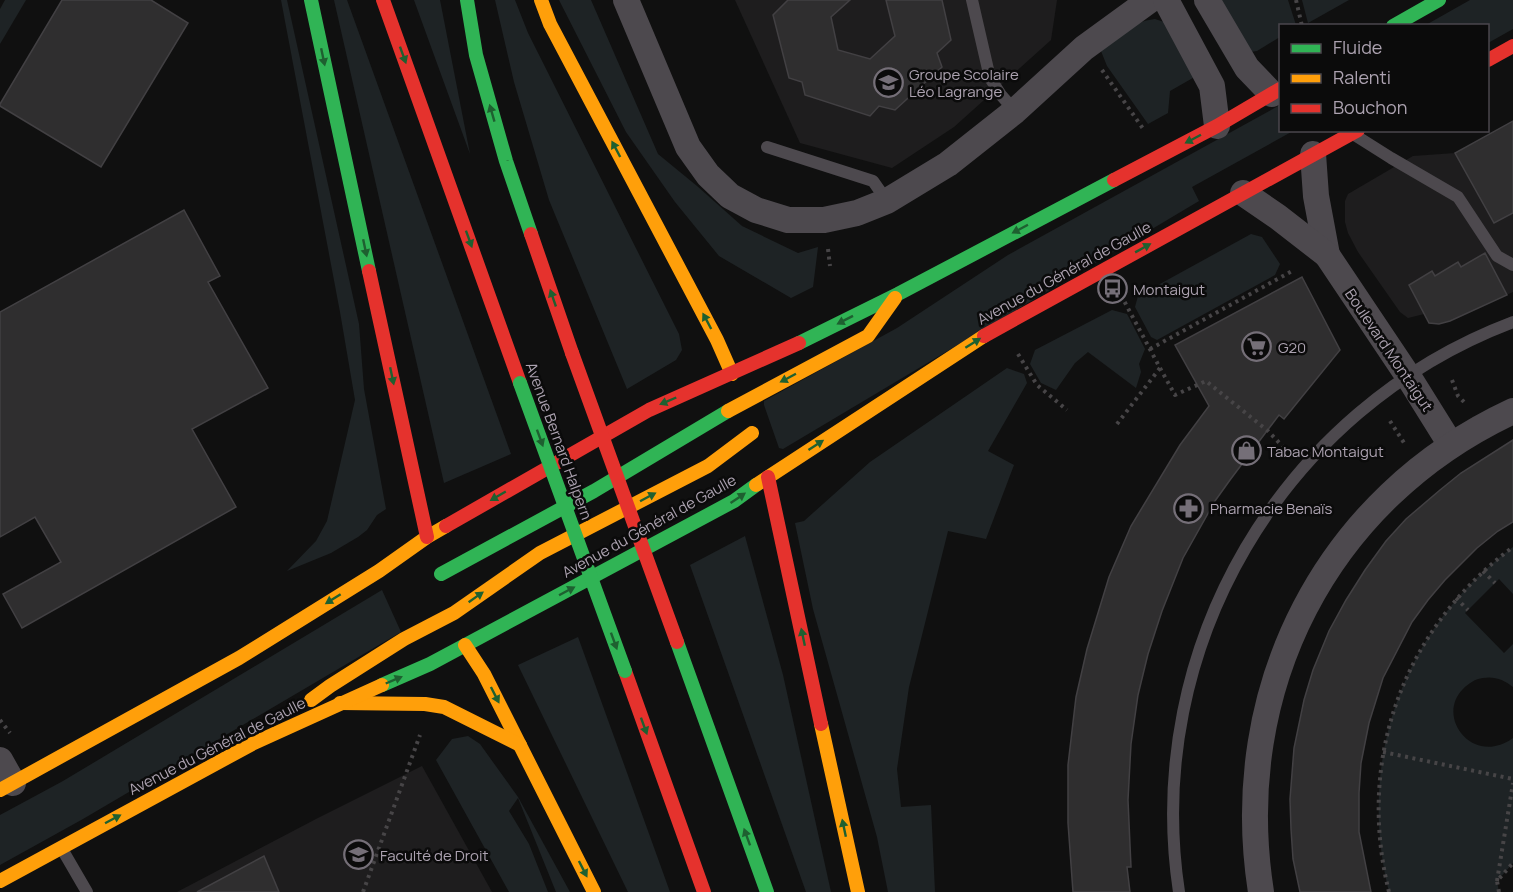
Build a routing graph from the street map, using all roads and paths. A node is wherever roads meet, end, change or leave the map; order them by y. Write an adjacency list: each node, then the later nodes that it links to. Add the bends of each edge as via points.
1 (311, 0): 49 (main road, one-way to 49)
2 (383, 0): 74 (main road, Avenue Bernard Halpern, one-way to 74, bridge)
3 (467, 0): 75 (main road, one-way to 3, bridge, via 506,161 476,55)
4 (541, 0): 39 (main road, one-way to 4, via 717,340 550,24)
5 (626, 0): 25 (street, via 688,147 708,175 730,196 788,220 824,220)
6 (972, 0): 18 (lane, via 990,78)
7 (1150, 0): 18 (street, via 1084,48)
8 (1166, 0): 19 (street, via 1212,86)
9 (1207, 0): 17 (street, via 1247,68)
10 (1296, 0): 12 (path)
11 (1439, 0): 13 (main road)
12 (1302, 24)
13 (1397, 24)
14 (1513, 46): 15 (main road)
15 (1489, 59)
16 (1101, 69): 21 (path)
17 (1276, 92): 19 (main road)
18 (1016, 111): 25 (street, via 948,164)
19 (1217, 126): 31 (main road, one-way to 31)
20 (1355, 132): 23 (main road, Avenue du Général de Gaulle); 28 (lane, via 1458,197 1497,256)
21 (1146, 133)
22 (767, 147): 25 (lane, via 873,181)
23 (1313, 154): 24 (main road, Avenue du Général de Gaulle); 27 (street, Boulevard Montaigut)
24 (1244, 193): 27 (street, Boulevard Montaigut); 48 (main road, Avenue du Général de Gaulle, one-way to 24, via 987,334)
25 (887, 201)
26 (826, 241): 29 (path)
27 (1327, 255): 37 (street, Boulevard Montaigut)
28 (1513, 265)
29 (830, 266)
30 (1294, 270): 34 (path)
31 (898, 294): 39 (main road, one-way to 39, via 868,336); 39 (main road, one-way to 39, via 776,354)
32 (1121, 296): 34 (path)
33 (1513, 322): 37 (lane, via 1476,337)
34 (1150, 349): 36 (path)
35 (1018, 354): 41 (path, via 1037,385)
36 (1160, 368): 44 (path); 47 (path, via 1175,395 1206,381)
37 (1408, 376): 45 (street, Boulevard Montaigut); 77 (lane, via 1349,421 1306,464 1251,537 1222,591 1190,677 1178,737 1172,828)
38 (1452, 380): 40 (path, via 1458,396)
39 (744, 409): 49 (main road, one-way to 49, via 649,410); 52 (main road); 56 (main road, one-way to 39, via 540,553 708,466)
40 (1472, 409)
41 (1067, 410)
42 (1513, 411): 45 (street)
43 (1390, 421): 46 (path)
44 (1117, 424)
45 (1451, 445): 78 (street, via 1403,482 1350,538 1307,603 1286,650 1265,715 1256,775 1254,826)
46 (1408, 451)
47 (1290, 454)
48 (766, 472): 56 (main road, Avenue du Général de Gaulle, one-way to 48, via 734,501); 76 (main road, one-way to 48)
49 (429, 542): 66 (main road, one-way to 66, via 239,658)
50 (1513, 547): 51 (path)
51 (1483, 571): 53 (path); 54 (path)
52 (441, 574)
53 (1495, 583)
54 (1456, 598): 55 (path); 63 (path, via 1408,673)
55 (1468, 610)
56 (458, 624): 57 (main road, Avenue du Général de Gaulle, one-way to 56, via 420,669); 60 (main road, via 404,639 330,686); 61 (main road, one-way to 61)
57 (340, 703): 60 (main road, Avenue du Général de Gaulle); 61 (main road, via 444,707)
58 (0, 720): 62 (path, via 10,733)
59 (423, 726): 72 (path)
60 (252, 744): 67 (main road, Avenue du Général de Gaulle, one-way to 60)
61 (520, 745): 73 (main road, one-way to 73)
62 (2, 748): 66 (street)
63 (1383, 752): 64 (path); 79 (path, via 1379,836)
64 (1513, 779)
65 (1513, 783): 70 (path)
66 (6, 787)
67 (61, 847): 69 (main road, Avenue du Général de Gaulle); 71 (lane)
68 (1513, 863): 70 (path)
69 (0, 881)
70 (1497, 881): 80 (path)
71 (87, 892)
72 (363, 892)
73 (594, 892)
74 (704, 892)
75 (767, 892)
76 (858, 892)
77 (1179, 892)
78 (1261, 892)
79 (1389, 892)
80 (1499, 892)

